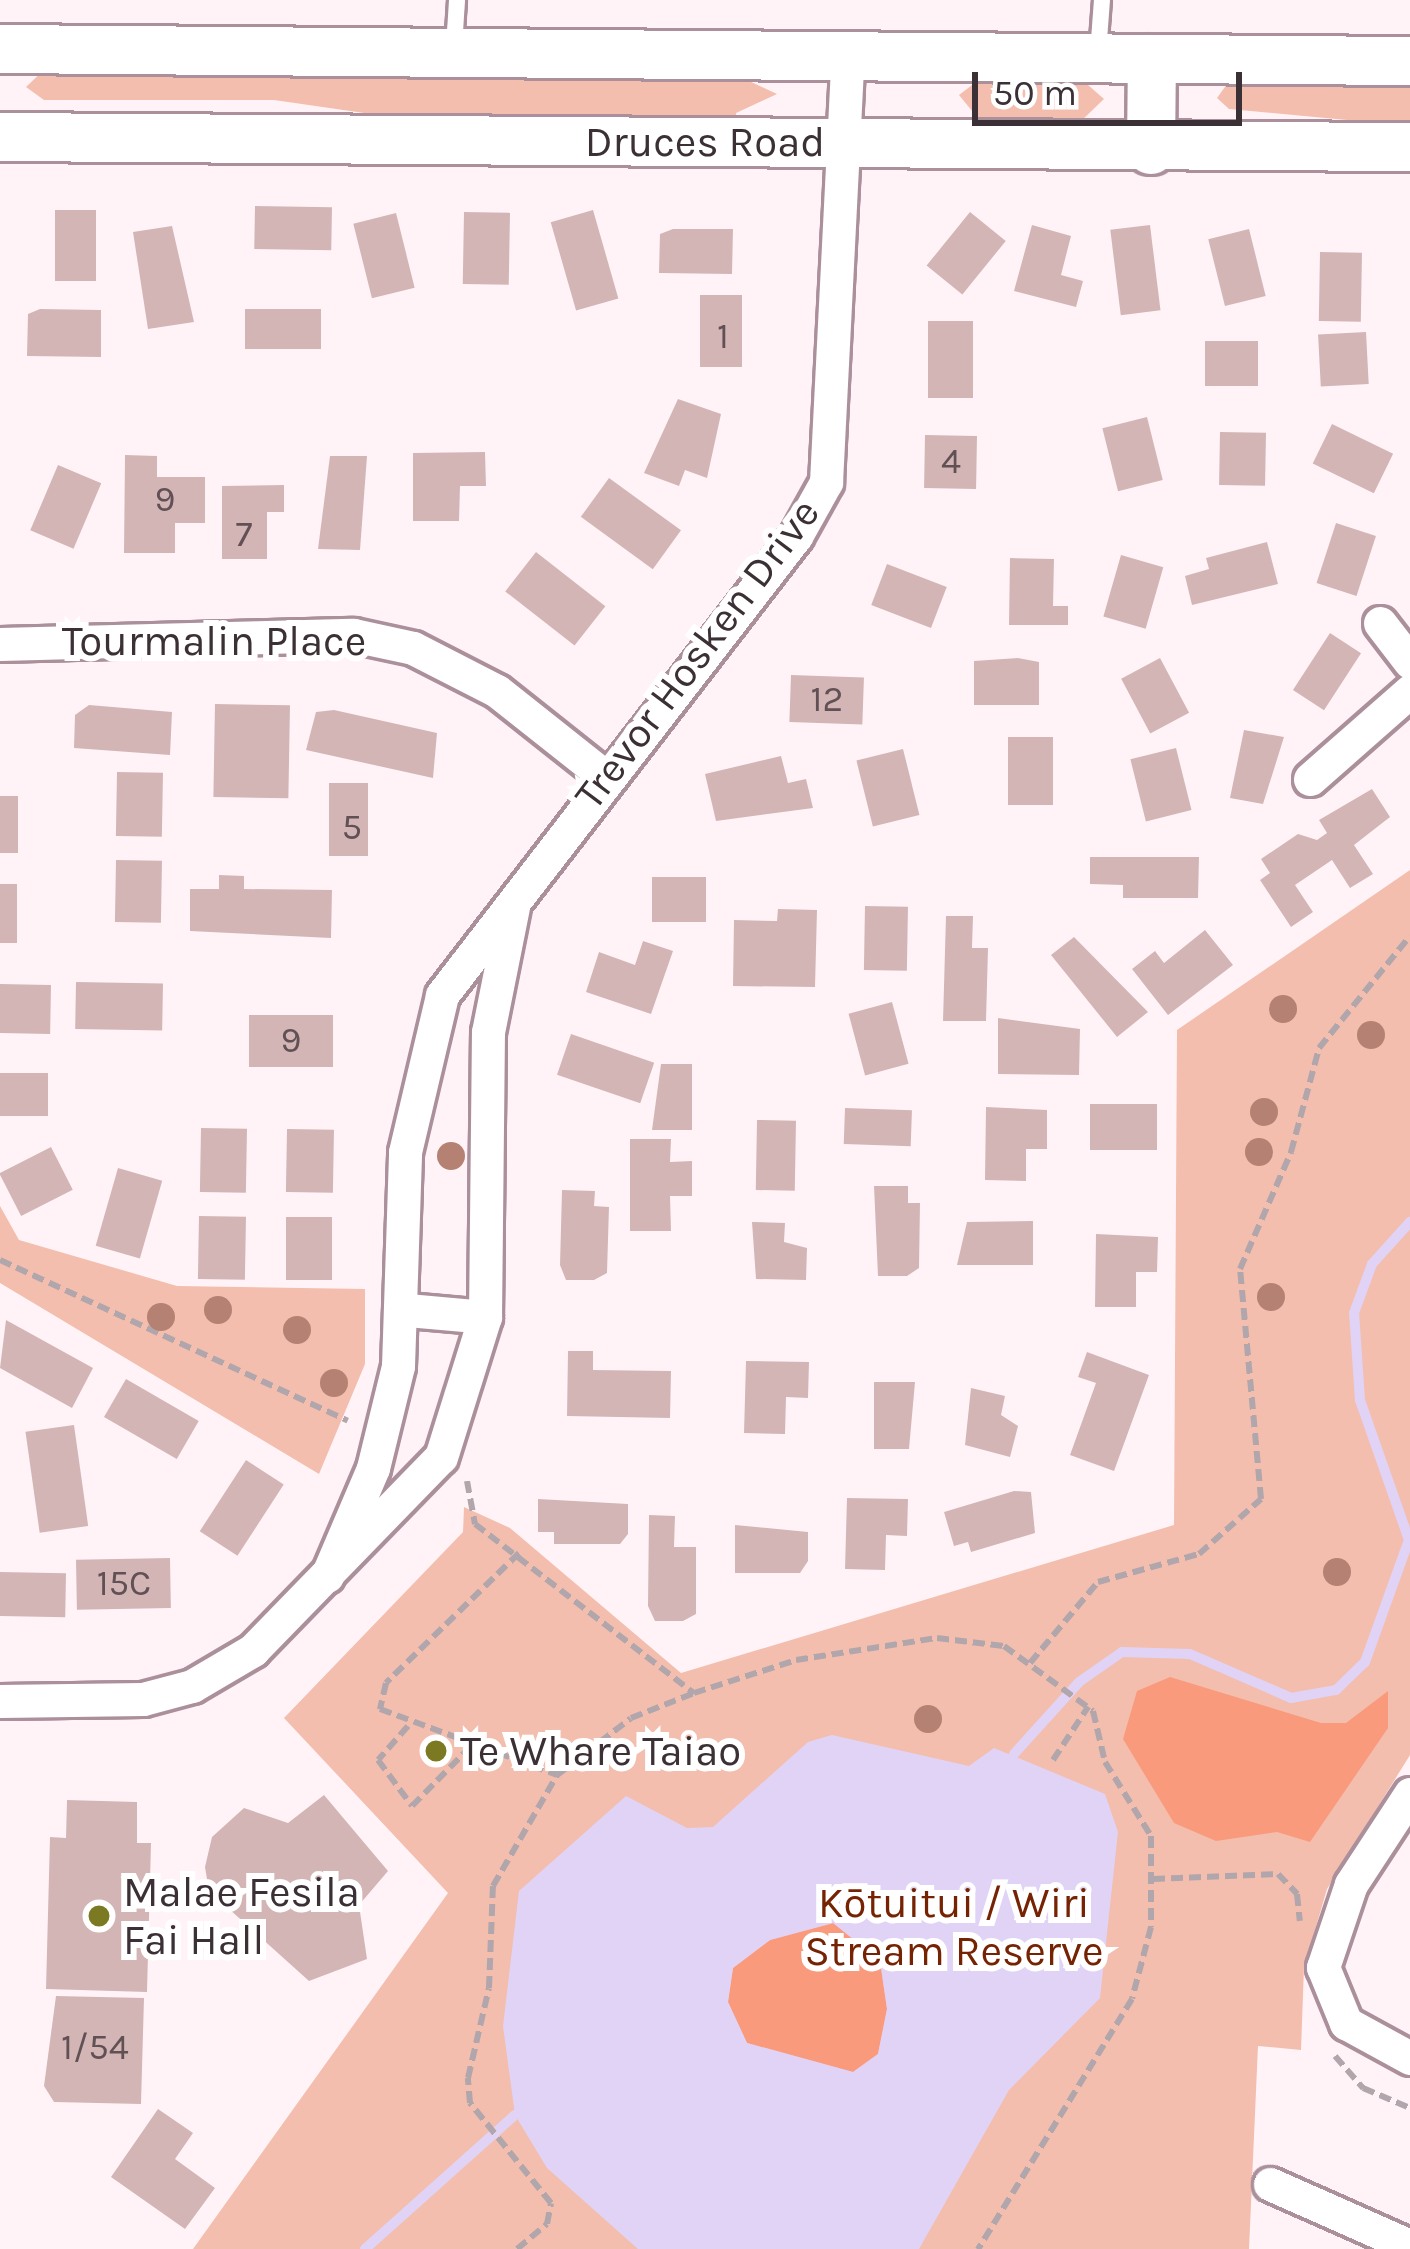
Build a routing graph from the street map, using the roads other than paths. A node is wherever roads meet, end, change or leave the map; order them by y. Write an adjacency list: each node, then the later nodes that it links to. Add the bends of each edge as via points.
1 (457, 0): 4 (lane)
2 (1102, 0): 6 (lane)
3 (0, 49): 4 (main road, Druces Road)
4 (454, 51): 5 (main road, Druces Road)
5 (848, 54): 6 (main road, Druces Road); 10 (street, Trevor Hosken Drive)
6 (1098, 58): 7 (main road, Druces Road)
7 (1152, 59): 8 (main road, Druces Road); 12 (main road)
8 (1410, 61)
9 (0, 136): 10 (main road, Druces Road)
10 (844, 143): 12 (main road, Druces Road); 17 (street, Trevor Hosken Drive, via 826,482 796,536)
11 (1410, 147): 12 (main road, Druces Road)
12 (1151, 149)
13 (1379, 623): 15 (street)
14 (0, 644): 17 (street, Tourmalin Place, via 352,635 413,648 497,691)
15 (1410, 662)
16 (1410, 691): 18 (street)
17 (603, 775): 19 (street, Trevor Hosken Drive)
18 (1310, 779)
19 (525, 879): 20 (street, Trevor Hosken Drive, via 464,956 425,1035 405,1152); 21 (street, Trevor Hosken Drive, via 499,951 488,1032)
20 (407, 1310): 21 (street); 22 (street, Trevor Hosken Drive, via 383,1434)
21 (485, 1317): 22 (street, Trevor Hosken Drive, via 441,1457)
22 (327, 1576): 23 (street, Trevor Hosken Drive, via 253,1650 192,1687 143,1700)
23 (0, 1701)
24 (1410, 1794): 25 (street, via 1352,1885 1323,1967 1346,2023)
25 (1410, 2058)
26 (1270, 2184): 27 (street)
27 (1410, 2246)

